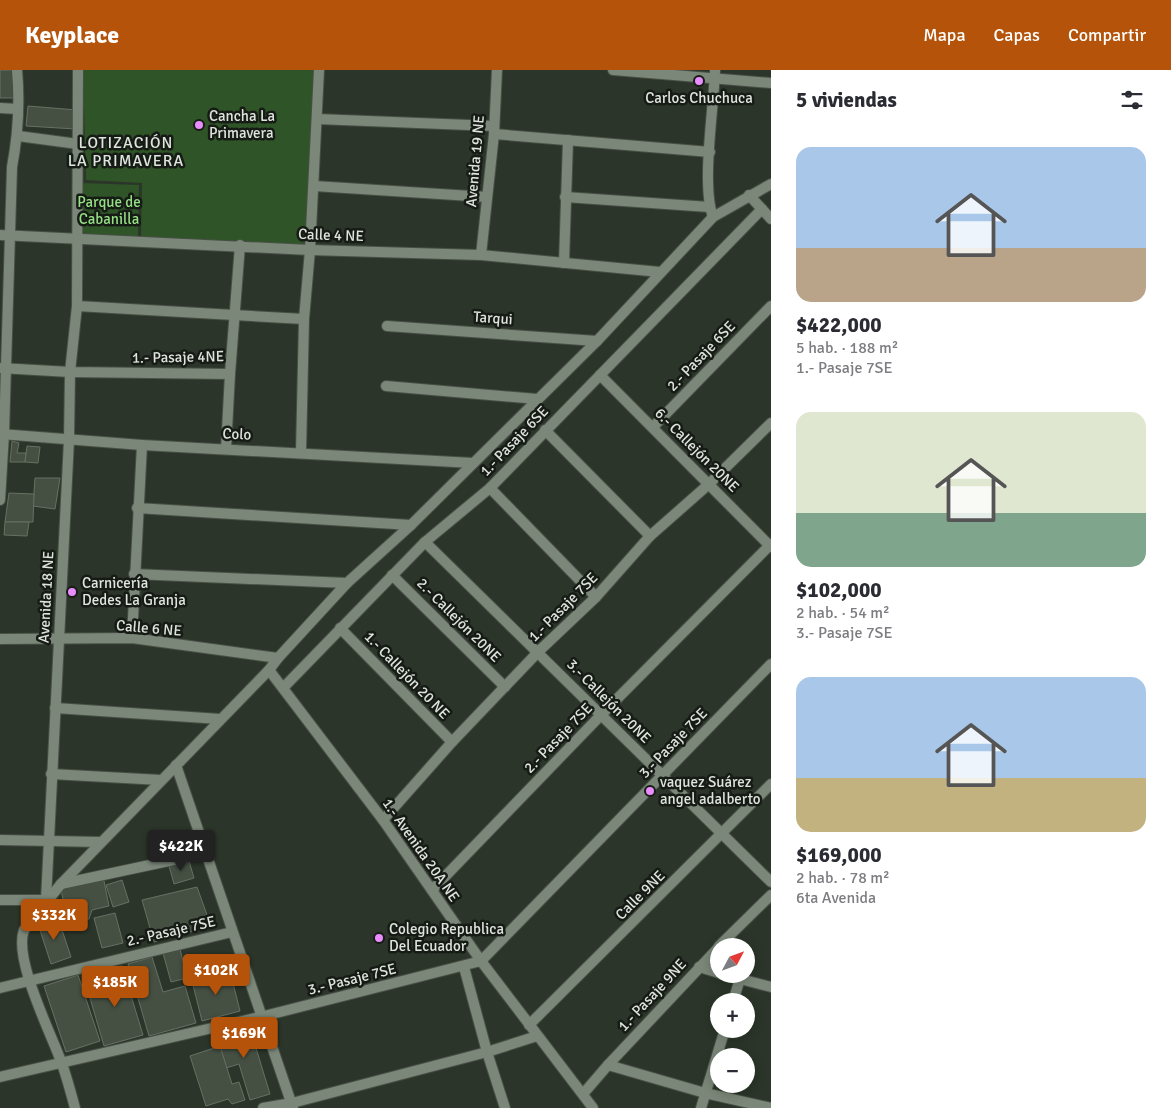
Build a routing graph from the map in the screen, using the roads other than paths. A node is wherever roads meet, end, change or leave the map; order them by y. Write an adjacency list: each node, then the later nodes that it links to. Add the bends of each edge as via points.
1 (17, 70): 9 (street)
2 (78, 70): 14 (street, Avenida 18 NE)
3 (319, 70): 10 (street)
4 (497, 70): 11 (street, Avenida 19 NE)
5 (613, 70): 6 (street)
6 (715, 75): 7 (street); 15 (street)
7 (771, 83)
8 (0, 108): 9 (street)
9 (18, 109): 12 (street)
10 (317, 119): 11 (street); 19 (street)
11 (494, 130): 13 (street); 21 (street, Avenida 19 NE)
12 (18, 136): 14 (street); 17 (street)
13 (568, 140): 15 (street); 22 (street)
14 (78, 144): 28 (street, Avenida 18 NE)
15 (710, 152): 23 (street)
16 (0, 166): 17 (street)
17 (12, 167): 27 (street)
18 (771, 184): 20 (street)
19 (314, 186): 21 (street); 30 (street)
20 (750, 195): 24 (street); 25 (street)
21 (487, 196): 31 (street, Avenida 19 NE)
22 (565, 197): 23 (street); 32 (street)
23 (709, 206): 25 (street)
24 (762, 209): 26 (street); 44 (street, 1.- Pasaje 6SE)
25 (713, 217): 33 (street)
26 (771, 219)
27 (5, 235): 28 (street, Calle 4 NE); 34 (street)
28 (78, 238): 29 (street, Calle 4 NE); 35 (street, Avenida 18 NE)
29 (240, 245): 30 (street, Calle 4 NE); 37 (street, 1.- Pasaje 4NE)
30 (310, 250): 31 (street, Calle 4 NE); 38 (street)
31 (481, 255): 32 (street, Calle 4 NE)
32 (564, 262): 33 (street, Calle 4 NE)
33 (660, 272): 40 (street)
34 (3, 304): 41 (street)
35 (77, 306): 37 (street); 42 (street, Avenida 18 NE)
36 (771, 306): 48 (street, 2.- Pasaje 6SE)
37 (236, 314): 38 (street); 43 (street, 1.- Pasaje 4NE)
38 (304, 319): 54 (street)
39 (387, 326): 40 (street, Tarqui)
40 (597, 341): 46 (street)
41 (2, 368): 42 (street, 1.- Pasaje 4NE); 50 (street)
42 (70, 372): 43 (street, 1.- Pasaje 4NE); 51 (street, Avenida 18 NE)
43 (230, 374): 53 (street)
44 (600, 375): 48 (street, 6.- Callejón 20NE); 49 (street, 1.- Pasaje 6SE)
45 (386, 386): 46 (street)
46 (537, 399): 55 (street)
47 (771, 423): 56 (street, 1.- Pasaje 7SE)
48 (653, 427): 56 (street, 6.- Callejón 20NE)
49 (545, 430): 57 (street, 1.- Pasaje 6SE); 61 (street)
50 (2, 434): 51 (street, Colo); 58 (street)
51 (69, 440): 52 (street, Colo); 71 (street, Avenida 18 NE)
52 (142, 445): 53 (street, Colo); 59 (street)
53 (226, 448): 54 (street, Colo)
54 (300, 452): 55 (street, Colo)
55 (473, 463): 60 (street)
56 (709, 484): 61 (street, 1.- Pasaje 7SE); 63 (street, 6.- Callejón 20NE)
57 (490, 488): 62 (street, 1.- Pasaje 6SE); 67 (street)
58 (0, 500)
59 (137, 508): 60 (street); 64 (street)
60 (410, 525): 66 (street)
61 (650, 536): 67 (street, 1.- Pasaje 7SE)
62 (425, 542): 65 (street, 1.- Pasaje 6SE); 72 (street, 3.- Callejón 20NE)
63 (771, 546): 79 (street, 2.- Pasaje 7SE)
64 (134, 574): 66 (street); 69 (street)
65 (392, 575): 68 (street, 1.- Pasaje 6SE); 76 (street, 2.- Callejón 20NE)
66 (347, 582): 73 (street)
67 (596, 596): 72 (street, 1.- Pasaje 7SE)
68 (340, 628): 77 (street, 1.- Pasaje 6SE); 81 (street, 1.- Callejón 20 NE)
69 (132, 638): 71 (street, Calle 6 NE); 73 (street, Calle 6 NE)
70 (0, 639): 71 (street, Calle 6 NE)
71 (59, 640): 78 (street, Avenida 18 NE)
72 (539, 651): 76 (street, 1.- Pasaje 7SE); 79 (street, 3.- Callejón 20NE)
73 (278, 658): 75 (street)
74 (771, 664): 84 (street, 3.- Pasaje 7SE)
75 (269, 670): 77 (street, 1.- Avenida 20A NE); 80 (street)
76 (505, 687): 81 (street, 1.- Pasaje 7SE)
77 (283, 688): 87 (street, 1.- Avenida 20A NE)
78 (55, 708): 80 (street); 83 (street, Avenida 18 NE)
79 (601, 715): 84 (street, 3.- Callejón 20NE); 95 (street, 2.- Pasaje 7SE)
80 (220, 719): 82 (street)
81 (452, 742): 87 (street, 1.- Pasaje 7SE)
82 (176, 764): 85 (street); 92 (street)
83 (52, 774): 85 (street); 90 (street, Avenida 18 NE)
84 (662, 775): 88 (street, 3.- Callejón 20NE); 102 (street, 3.- Pasaje 7SE)
85 (161, 780): 91 (street)
86 (771, 784): 88 (street, Calle 9NE)
87 (383, 820): 95 (street, 1.- Avenida 20A NE)
88 (723, 834): 93 (street, 3.- Callejón 20NE); 111 (street, Calle 9NE)
89 (0, 840): 90 (street)
90 (49, 842): 91 (street); 98 (street, Avenida 18 NE)
91 (101, 842): 94 (street)
92 (206, 853): 94 (street); 99 (street)
93 (771, 882)
94 (61, 884): 98 (street)
95 (432, 890): 102 (street, 1.- Avenida 20A NE)
96 (771, 894): 100 (street, 1.- Pasaje 9NE)
97 (0, 900): 98 (street)
98 (46, 900): 106 (street, via 21,939)
99 (232, 932): 106 (street, 2.- Pasaje 7SE); 110 (street)
100 (728, 938)
101 (710, 956): 104 (street, 1.- Pasaje 9NE)
102 (481, 961): 103 (street, 3.- Pasaje 7SE); 111 (street, 1.- Avenida 20A NE)
103 (464, 967): 110 (street, 3.- Pasaje 7SE); 114 (street)
104 (699, 967): 105 (street); 116 (street, 1.- Pasaje 9NE)
105 (710, 970)
106 (29, 980): 109 (street, 2.- Pasaje 7SE); 115 (street)
107 (755, 982): 108 (street)
108 (771, 986)
109 (0, 988)
110 (260, 1016): 115 (street, 3.- Pasaje 7SE); 120 (street)
111 (529, 1025): 112 (street, 1.- Avenida 20A NE)
112 (538, 1036): 114 (street); 118 (street, 1.- Avenida 20A NE)
113 (722, 1038): 119 (street)
114 (487, 1052): 120 (street); 123 (street)
115 (62, 1064): 117 (street, 3.- Pasaje 7SE); 121 (street)
116 (608, 1065): 118 (street, 1.- Pasaje 9NE); 119 (street)
117 (0, 1077)
118 (583, 1094): 124 (street, 1.- Avenida 20A NE)
119 (705, 1094): 125 (street); 126 (street)
120 (292, 1106): 122 (street)
121 (75, 1108)
122 (263, 1108)
123 (505, 1108)
124 (593, 1108)
125 (701, 1108)
126 (771, 1108)

